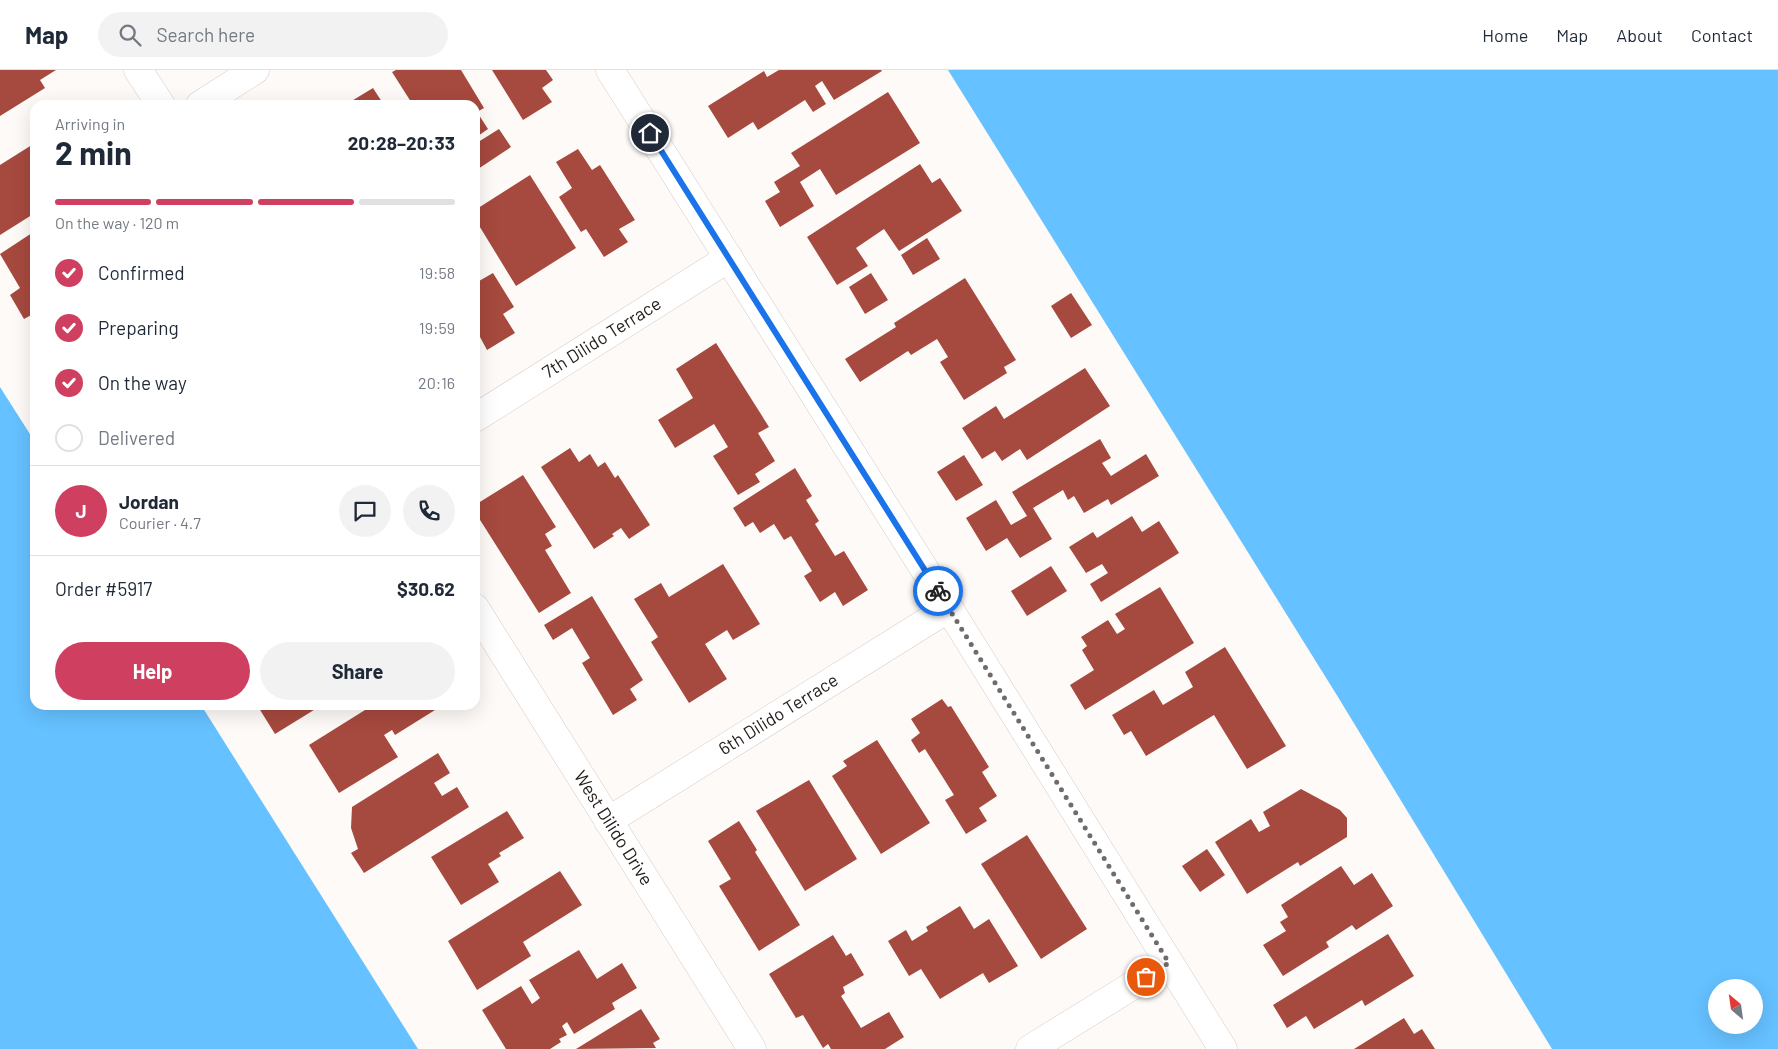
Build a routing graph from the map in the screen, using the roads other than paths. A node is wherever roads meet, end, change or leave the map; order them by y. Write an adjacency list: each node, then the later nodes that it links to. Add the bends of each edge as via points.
1 (138, 70): 4 (street)
2 (255, 70): 5 (street)
3 (610, 70): 6 (street)
4 (157, 100)
5 (208, 100)
6 (729, 258): 7 (street, 7th Dilido Terrace); 8 (street)
7 (480, 415)
8 (949, 608): 10 (street, 6th Dilido Terrace); 11 (street)
9 (480, 616): 10 (street, West Dilido Drive)
10 (608, 820): 12 (street, West Dilido Drive)
11 (1169, 963): 13 (street); 14 (street)
12 (752, 1049)
13 (1030, 1049)
14 (1223, 1049)

